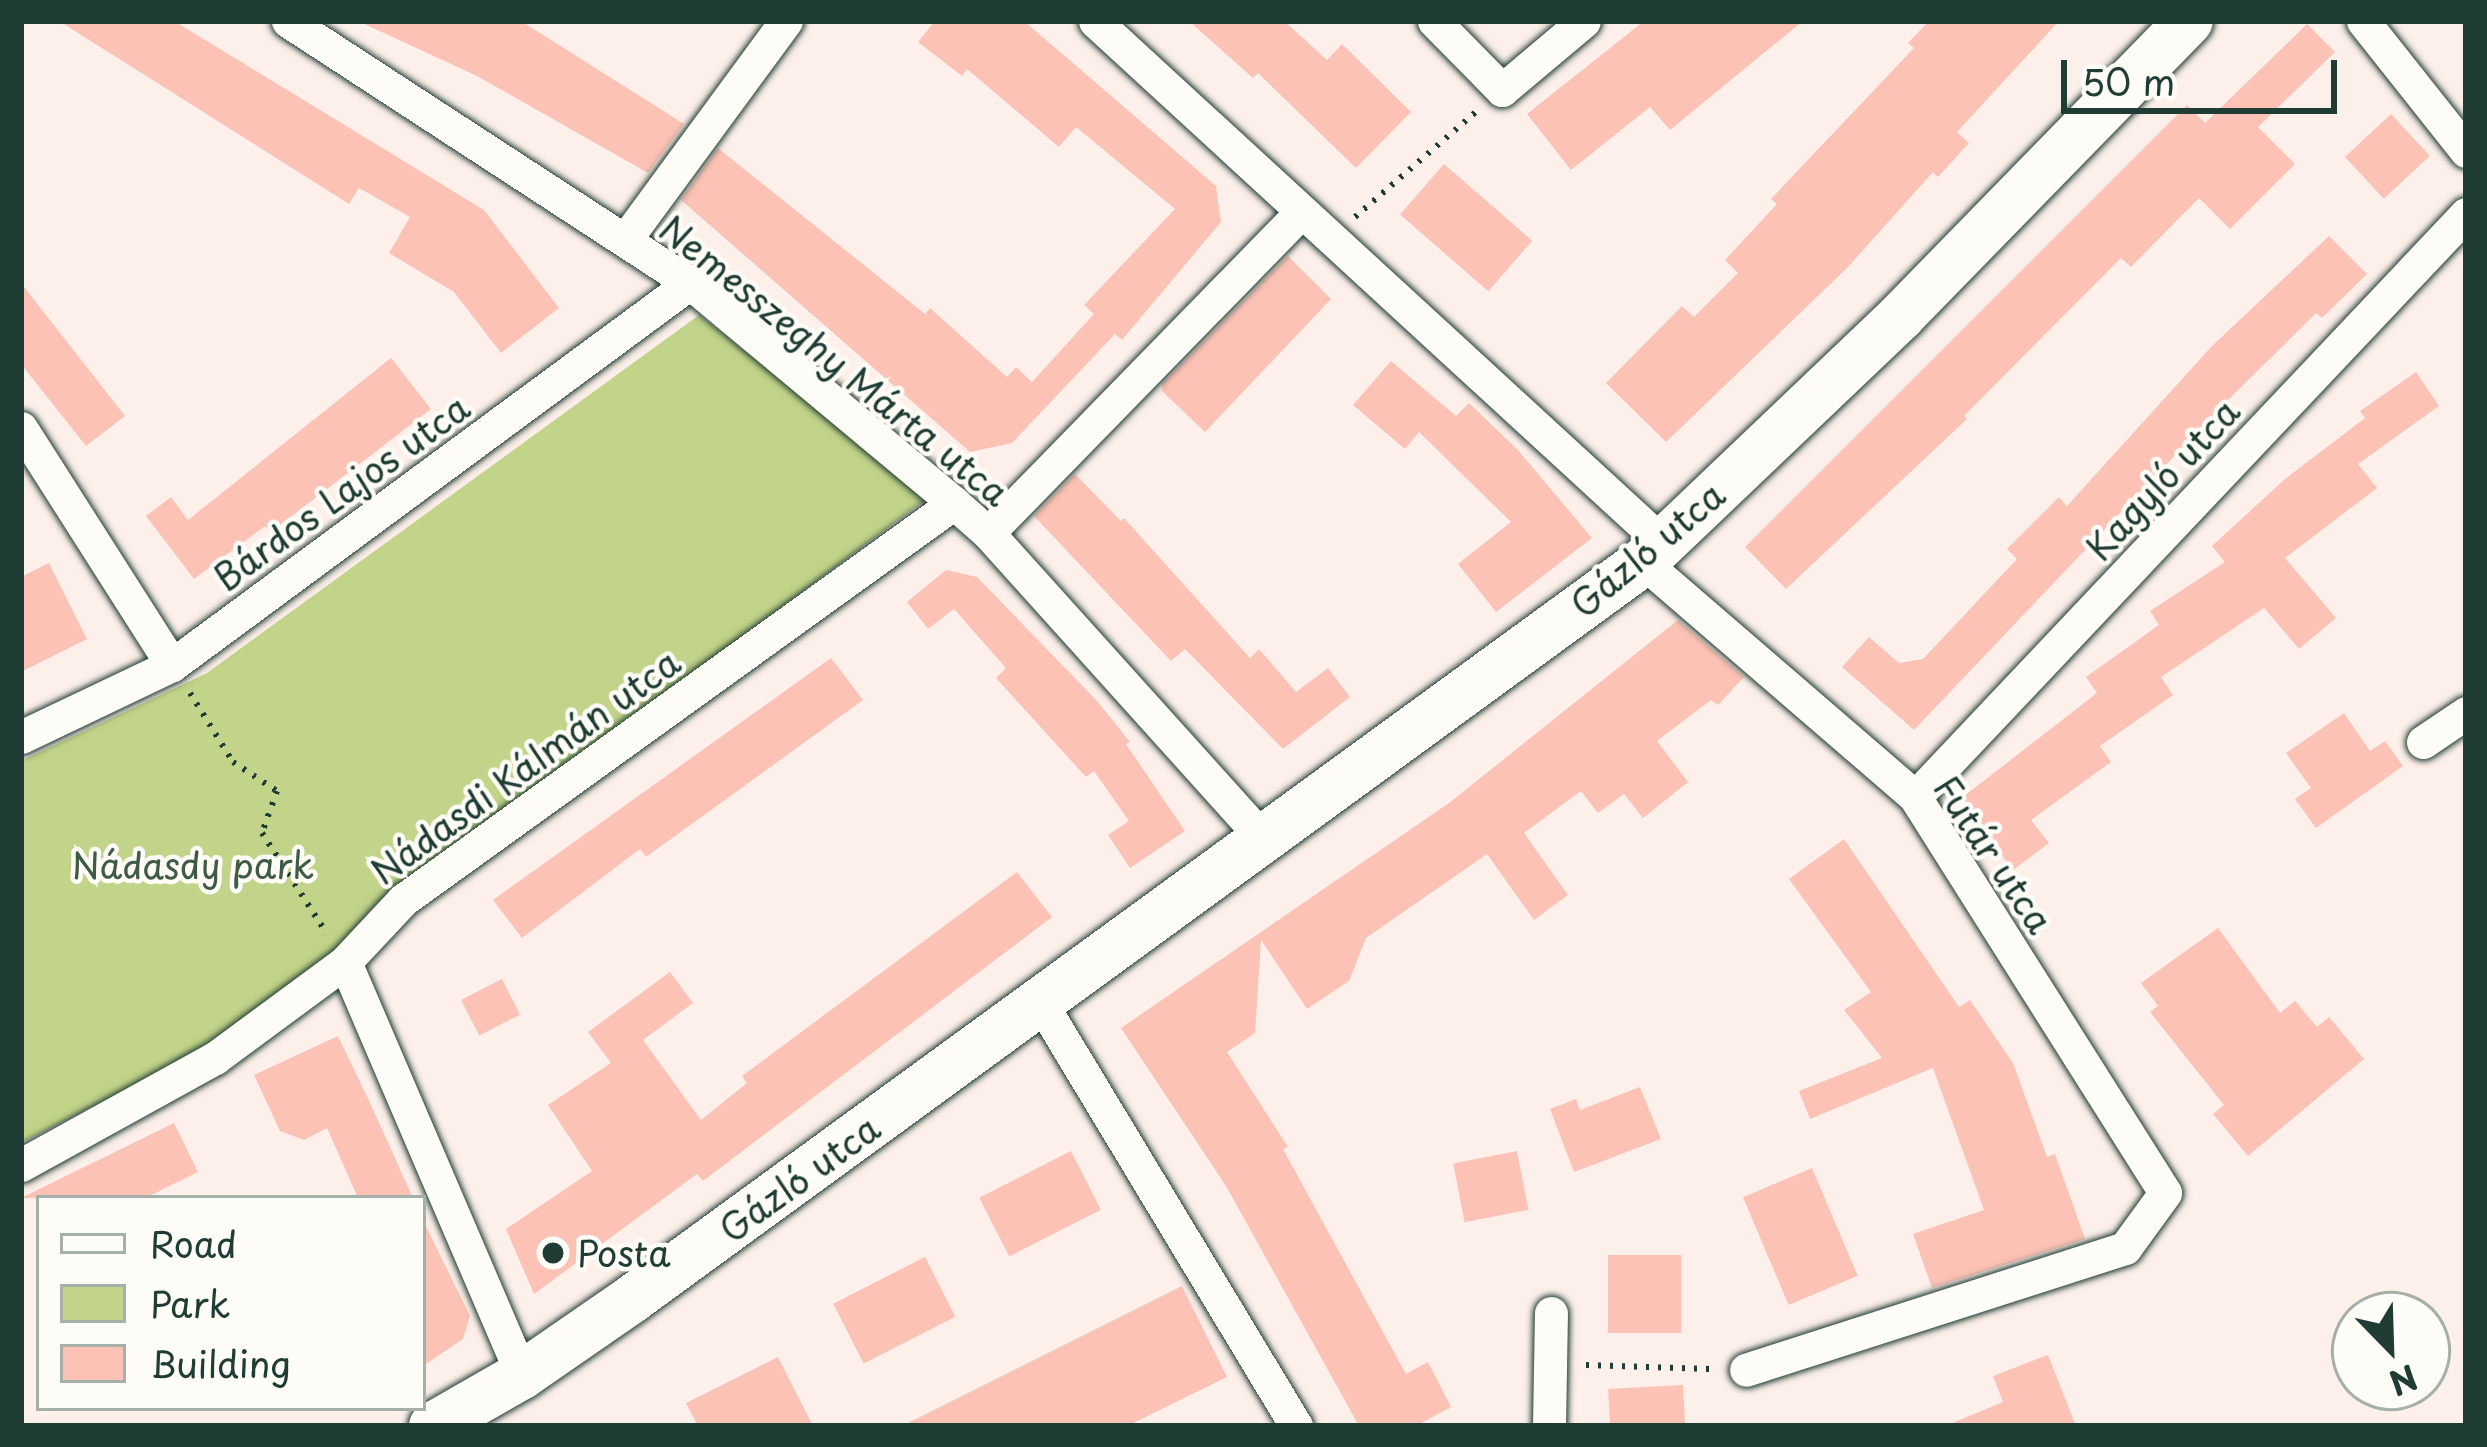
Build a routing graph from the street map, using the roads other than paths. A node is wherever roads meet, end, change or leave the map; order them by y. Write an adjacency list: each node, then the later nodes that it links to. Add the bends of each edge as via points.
1 (786, 21): 11 (street)
2 (1095, 21): 9 (street, Futár utca)
3 (1434, 21): 4 (street, via 1502,90)
4 (1584, 21)
5 (2189, 21): 16 (street, Gázló utca, via 1901,316)
6 (2363, 21): 8 (street)
7 (302, 25): 11 (street, Nemesszeghy Márta utca)
8 (2466, 151)
9 (1299, 214): 15 (street); 16 (street, Futár utca)
10 (2466, 214): 21 (street, Kagyló utca)
11 (625, 240): 12 (street, Nemesszeghy Márta utca)
12 (690, 283): 14 (street, Nemesszeghy Márta utca); 17 (street, Bárdos Lajos utca)
13 (21, 428): 17 (street)
14 (954, 503): 15 (street, Nemesszeghy Márta utca); 23 (street, Nádasdi Kálmán utca, via 403,900)
15 (988, 533): 22 (street, Nemesszeghy Márta utca)
16 (1653, 553): 21 (street, Futár utca); 22 (street, Gázló utca)
17 (172, 665): 19 (street, Bárdos Lajos utca)
18 (2466, 712): 20 (street)
19 (21, 737)
20 (2423, 742)
21 (1915, 797): 27 (street, Futár utca, via 2165,1192 2125,1248)
22 (1264, 840): 24 (street, Gázló utca)
23 (345, 962): 25 (street, Nádasdi Kálmán utca, via 215,1058); 28 (street)
24 (1041, 1003): 28 (street, Gázló utca); 30 (street)
25 (21, 1165)
26 (1551, 1313): 31 (street)
27 (1746, 1370)
28 (522, 1375): 29 (street, Gázló utca)
29 (433, 1426)
30 (1295, 1426)
31 (1550, 1426)

